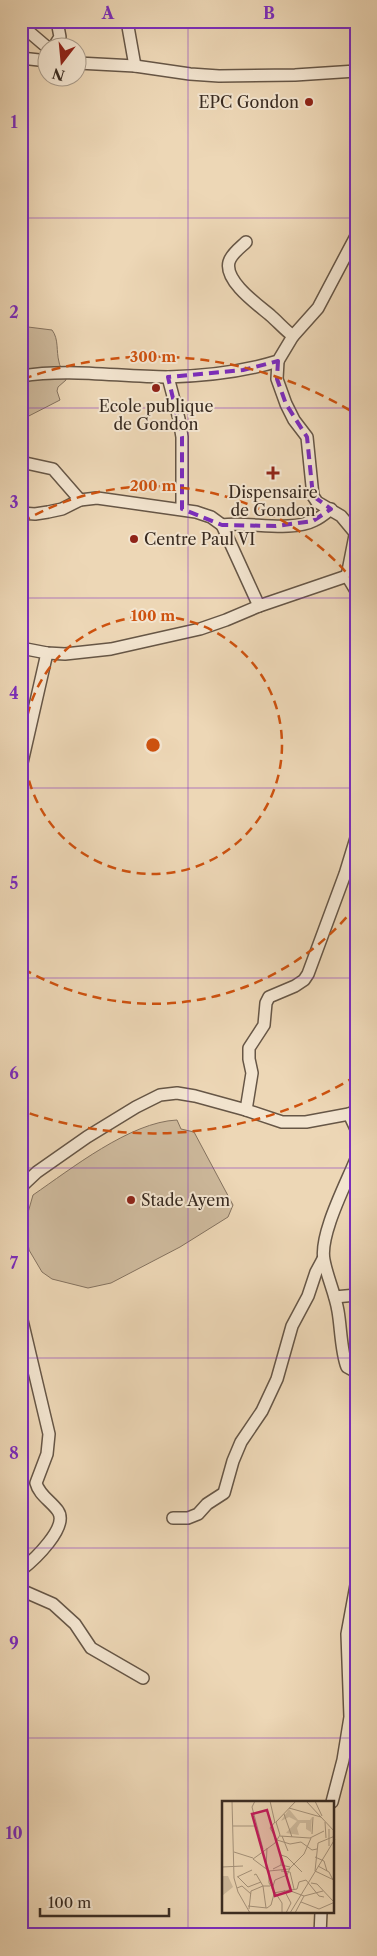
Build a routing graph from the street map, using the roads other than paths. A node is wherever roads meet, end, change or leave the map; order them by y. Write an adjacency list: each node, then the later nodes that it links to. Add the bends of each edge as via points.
1 (57, 21): 4 (street)
2 (126, 21): 9 (street)
3 (21, 25): 5 (street)
4 (59, 38)
5 (38, 39)
6 (21, 58): 7 (street)
7 (38, 60)
8 (88, 63): 9 (street)
9 (135, 66): 10 (street, via 219,76 295,76)
10 (356, 71)
11 (356, 236): 13 (street, via 318,308)
12 (246, 242): 13 (street, via 231,257 230,273 253,302)
13 (293, 336): 14 (street)
14 (278, 361): 16 (street, via 243,370); 20 (street, via 277,379 286,404 307,437 314,496 317,502)
15 (21, 376): 16 (street, via 74,373)
16 (168, 377): 19 (street, via 182,436)
17 (21, 462): 18 (street, via 53,469)
18 (80, 500): 19 (street, via 98,498); 21 (street, via 62,509)
19 (182, 509): 22 (street, via 211,517)
20 (331, 509): 22 (street, via 316,520 295,524); 23 (street)
21 (21, 513)
22 (222, 524): 26 (street)
23 (355, 532): 24 (street)
24 (347, 576): 25 (street); 26 (street)
25 (356, 591)
26 (259, 606): 28 (street, via 200,629 111,649)
27 (21, 648): 28 (street)
28 (47, 653): 29 (street)
29 (21, 767)
30 (356, 838): 31 (street, via 308,974 295,986 269,997 266,1003 264,1025 249,1048 252,1073)
31 (246, 1110): 32 (street, via 294,1123); 35 (street, via 177,1093 160,1095 87,1137)
32 (352, 1113): 33 (street)
33 (356, 1128)
34 (356, 1159): 36 (street, via 326,1233)
35 (21, 1187)
36 (324, 1259): 38 (street); 41 (street, via 292,1326 277,1379 262,1411 241,1442 224,1493 198,1514)
37 (356, 1295): 38 (street)
38 (335, 1296): 40 (street, via 344,1358 347,1367)
39 (21, 1316): 42 (street, via 49,1434 47,1454 36,1483 41,1494 61,1516 61,1523 40,1553)
40 (356, 1372)
41 (173, 1518)
42 (21, 1570)
43 (356, 1585): 45 (street, via 347,1634)
44 (21, 1590): 46 (street, via 53,1604 75,1624 91,1648)
45 (352, 1675): 47 (street, via 350,1717)
46 (143, 1678)
47 (332, 1801)
48 (322, 1914): 49 (street)
49 (320, 1935)

